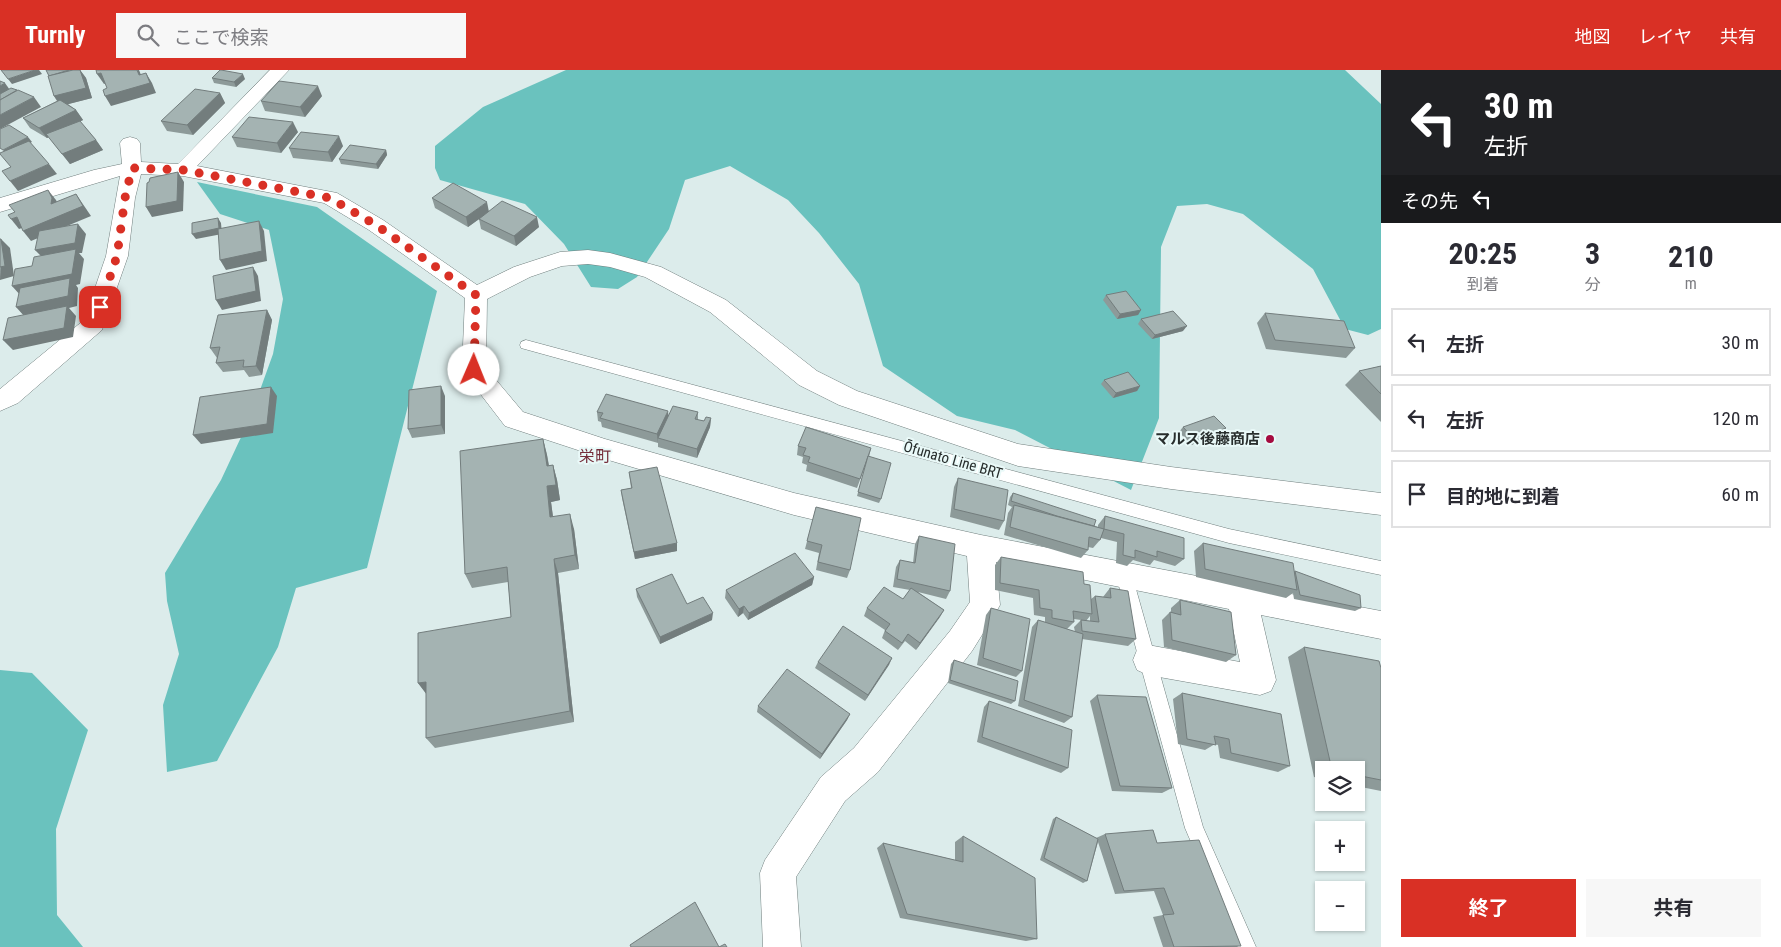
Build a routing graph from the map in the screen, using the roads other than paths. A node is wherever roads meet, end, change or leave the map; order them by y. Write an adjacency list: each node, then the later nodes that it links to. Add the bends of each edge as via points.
1 (280, 70): 4 (street)
2 (130, 143): 3 (street)
3 (132, 168): 4 (street); 5 (street, via 101,174); 8 (street, via 117,256 94,324)
4 (183, 170): 6 (street, via 330,198 376,225)
5 (0, 205)
6 (476, 295): 9 (street, via 522,272 560,259 588,257 610,260 653,272 718,306 808,378 848,398 1018,455); 10 (street, via 474,370 514,420 794,504)
7 (526, 345): 11 (lane, Ōfunato Line BRT, via 1220,533)
8 (0, 401)
9 (1381, 504)
10 (981, 547): 12 (street); 16 (street, via 985,605 866,760 833,789 778,873)
11 (1381, 568)
12 (1124, 575): 13 (street); 15 (lane)
13 (1242, 598): 14 (street); 15 (street, via 1260,680)
14 (1381, 625)
15 (1148, 660): 17 (lane, via 1194,828)
16 (782, 947)
17 (1246, 947)

